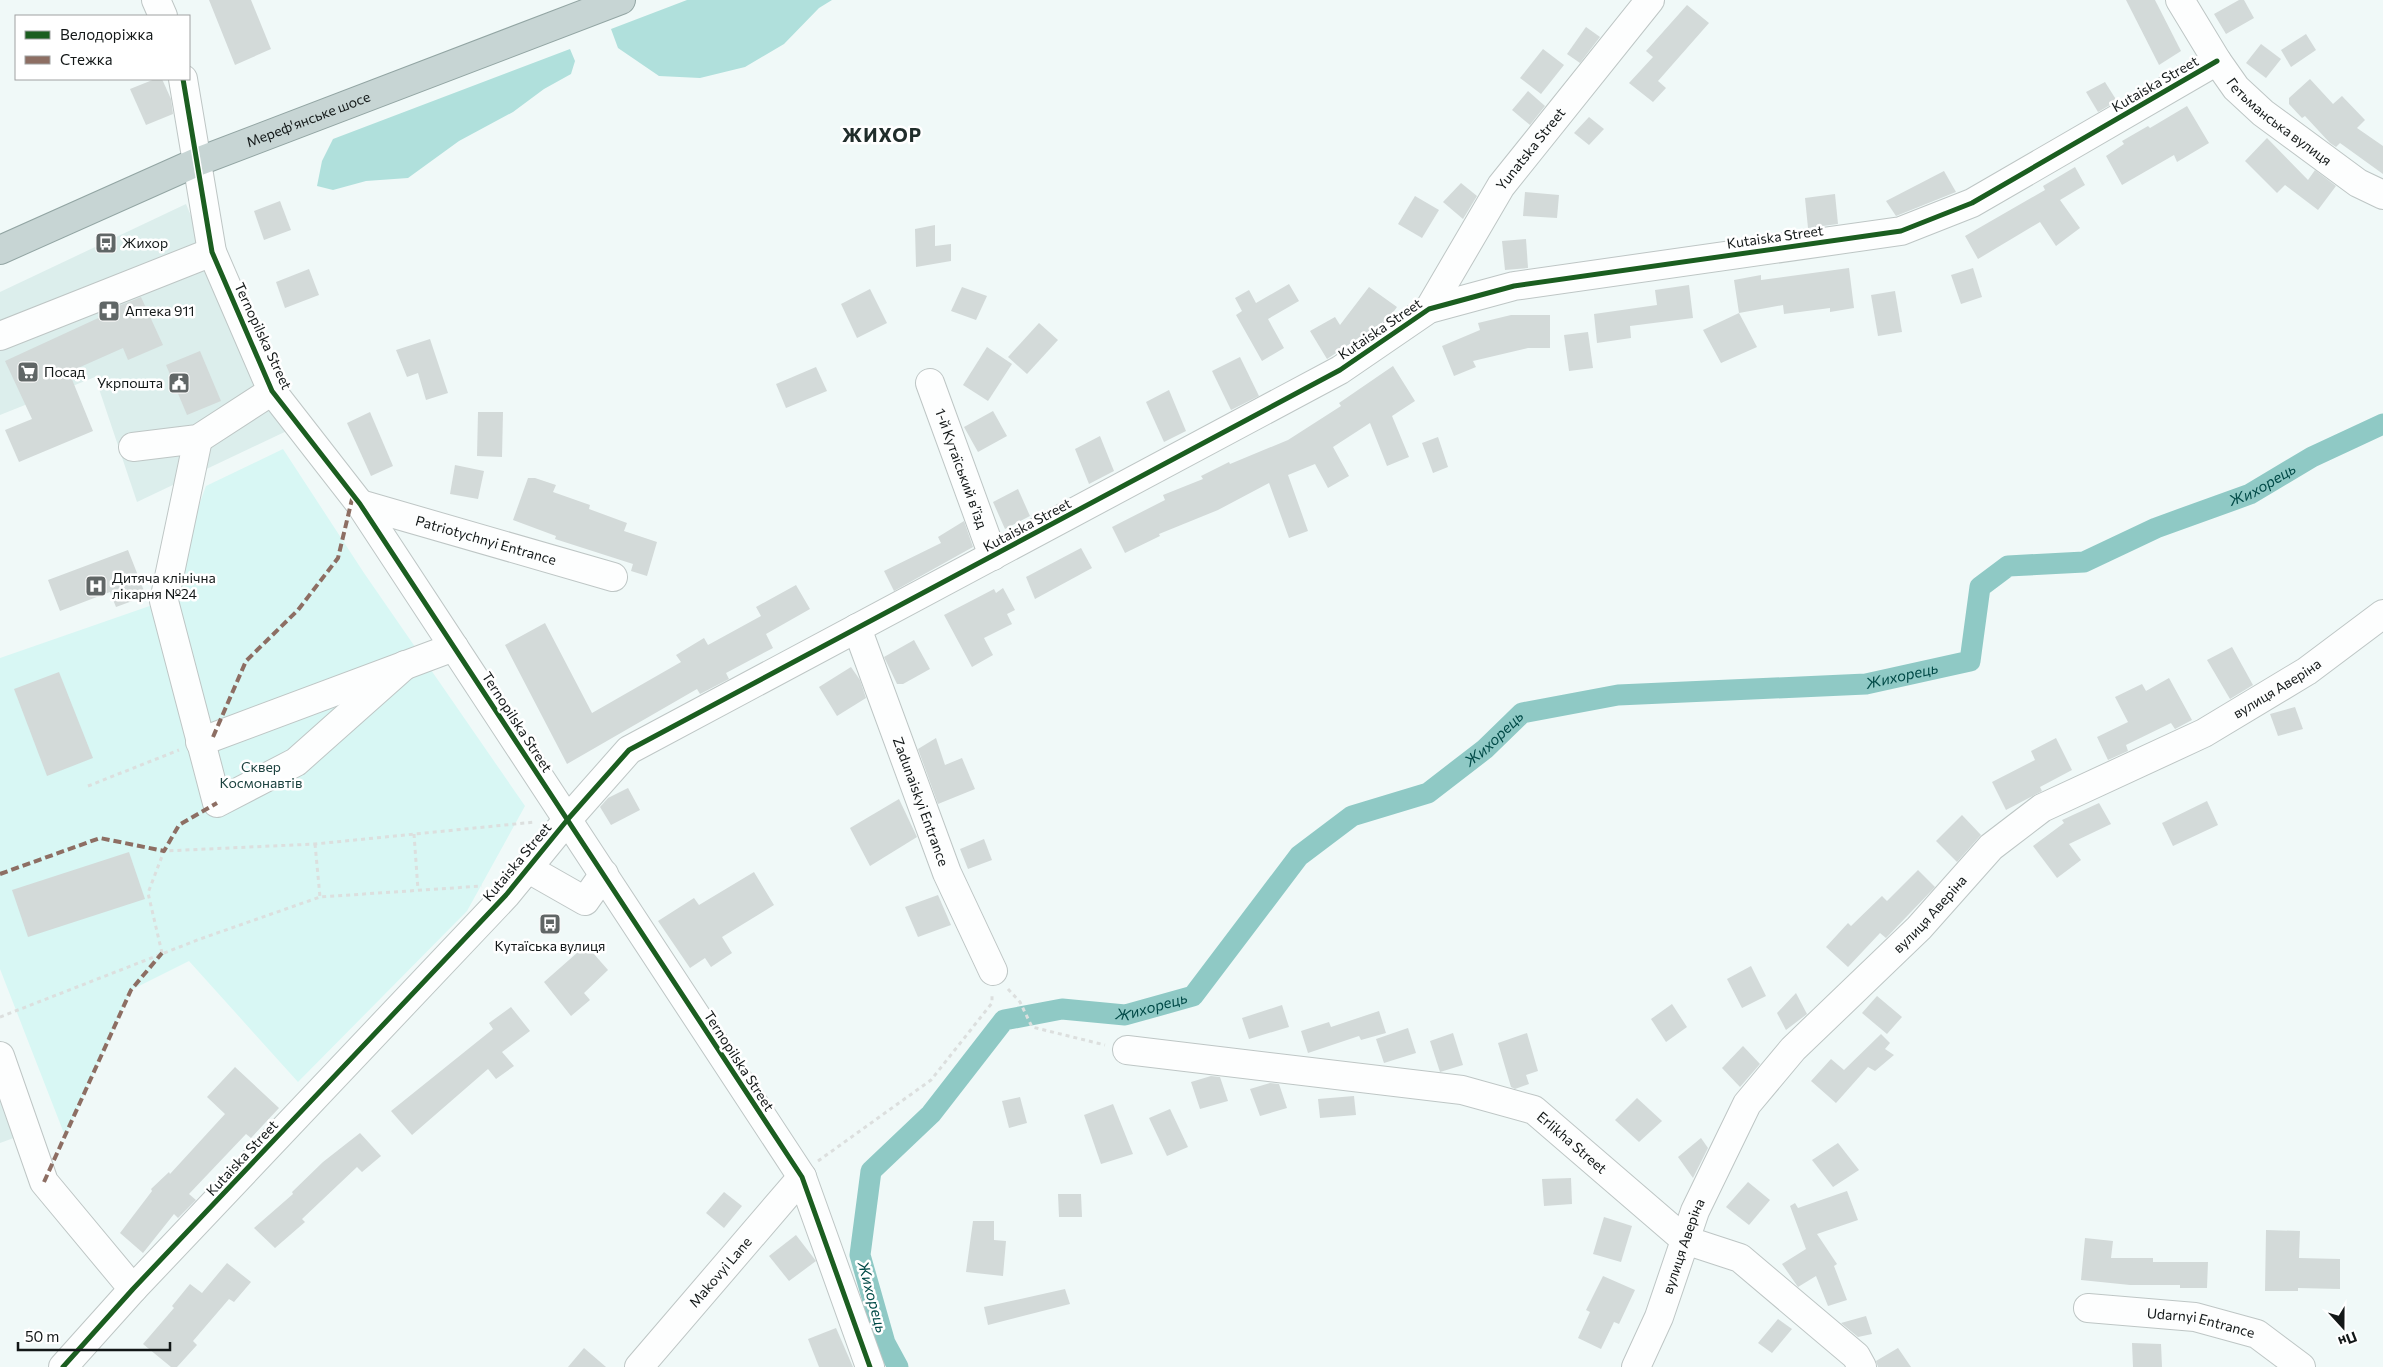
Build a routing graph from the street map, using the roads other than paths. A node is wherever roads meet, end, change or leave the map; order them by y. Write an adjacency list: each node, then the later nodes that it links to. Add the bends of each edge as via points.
1 (156, 0): 5 (street)
2 (621, 0): 8 (highway, Мереф'янське шосе)
3 (1650, 0): 12 (street, Yunatska Street, via 1502,186)
4 (2180, 0): 6 (street, Гетьманська вулиця)
5 (162, 15)
6 (2217, 62): 9 (street, Гетьманська вулиця, via 2236,88 2263,113 2358,184); 12 (street, Kutaiska Street, via 1972,203 1901,231 1514,286)
7 (183, 80): 8 (street, Ternopilska Street)
8 (197, 162): 10 (highway, Мереф'янське шосе); 11 (street, Ternopilska Street)
9 (2383, 195)
10 (0, 250)
11 (212, 252): 13 (street); 15 (street, Ternopilska Street)
12 (1428, 309): 19 (street, Kutaiska Street, via 1340,370)
13 (0, 336)
14 (930, 383): 19 (street, 1-й Кутаїський в’їзд)
15 (272, 391): 16 (street); 18 (street, Ternopilska Street)
16 (198, 439): 17 (street); 25 (street, via 164,601)
17 (133, 447)
18 (360, 504): 20 (street, Patriotychnyi Entrance); 23 (street, Ternopilska Street)
19 (993, 556): 22 (street, Kutaiska Street)
20 (613, 577)
21 (2383, 614): 33 (street, вулиця Аверіна, via 2307,672 2204,733 2042,808 1991,847 1919,928 1793,1048 1747,1104 1695,1211)
22 (857, 628): 26 (street, Kutaiska Street, via 630,750); 29 (street, Zadunaiskyi Entrance, via 946,873)
23 (454, 646): 24 (street); 26 (street, Ternopilska Street)
24 (405, 665): 25 (street); 25 (street, via 296,762 217,803)
25 (200, 742)
26 (568, 819): 27 (street, Ternopilska Street); 28 (street, Kutaiska Street)
27 (604, 874): 28 (street, via 585,901 527,868); 32 (street, Ternopilska Street)
28 (515, 884): 34 (street, Kutaiska Street)
29 (993, 971)
30 (1127, 1050): 33 (street, Erlikha Street, via 1462,1090 1534,1110)
31 (0, 1056): 34 (street, via 44,1182)
32 (802, 1177): 37 (street, Makovyi Lane); 38 (street, Ternopilska Street)
33 (1685, 1240): 39 (street, вулиця Аверіна, via 1659,1318); 40 (street, Erlikha Street, via 1740,1258 1856,1356)
34 (133, 1289): 36 (street, Kutaiska Street)
35 (2088, 1308): 41 (street, Udarnyi Entrance, via 2194,1318 2257,1334)
36 (63, 1367)
37 (639, 1367)
38 (870, 1367)
39 (1636, 1367)
40 (1862, 1367)
41 (2302, 1367)

